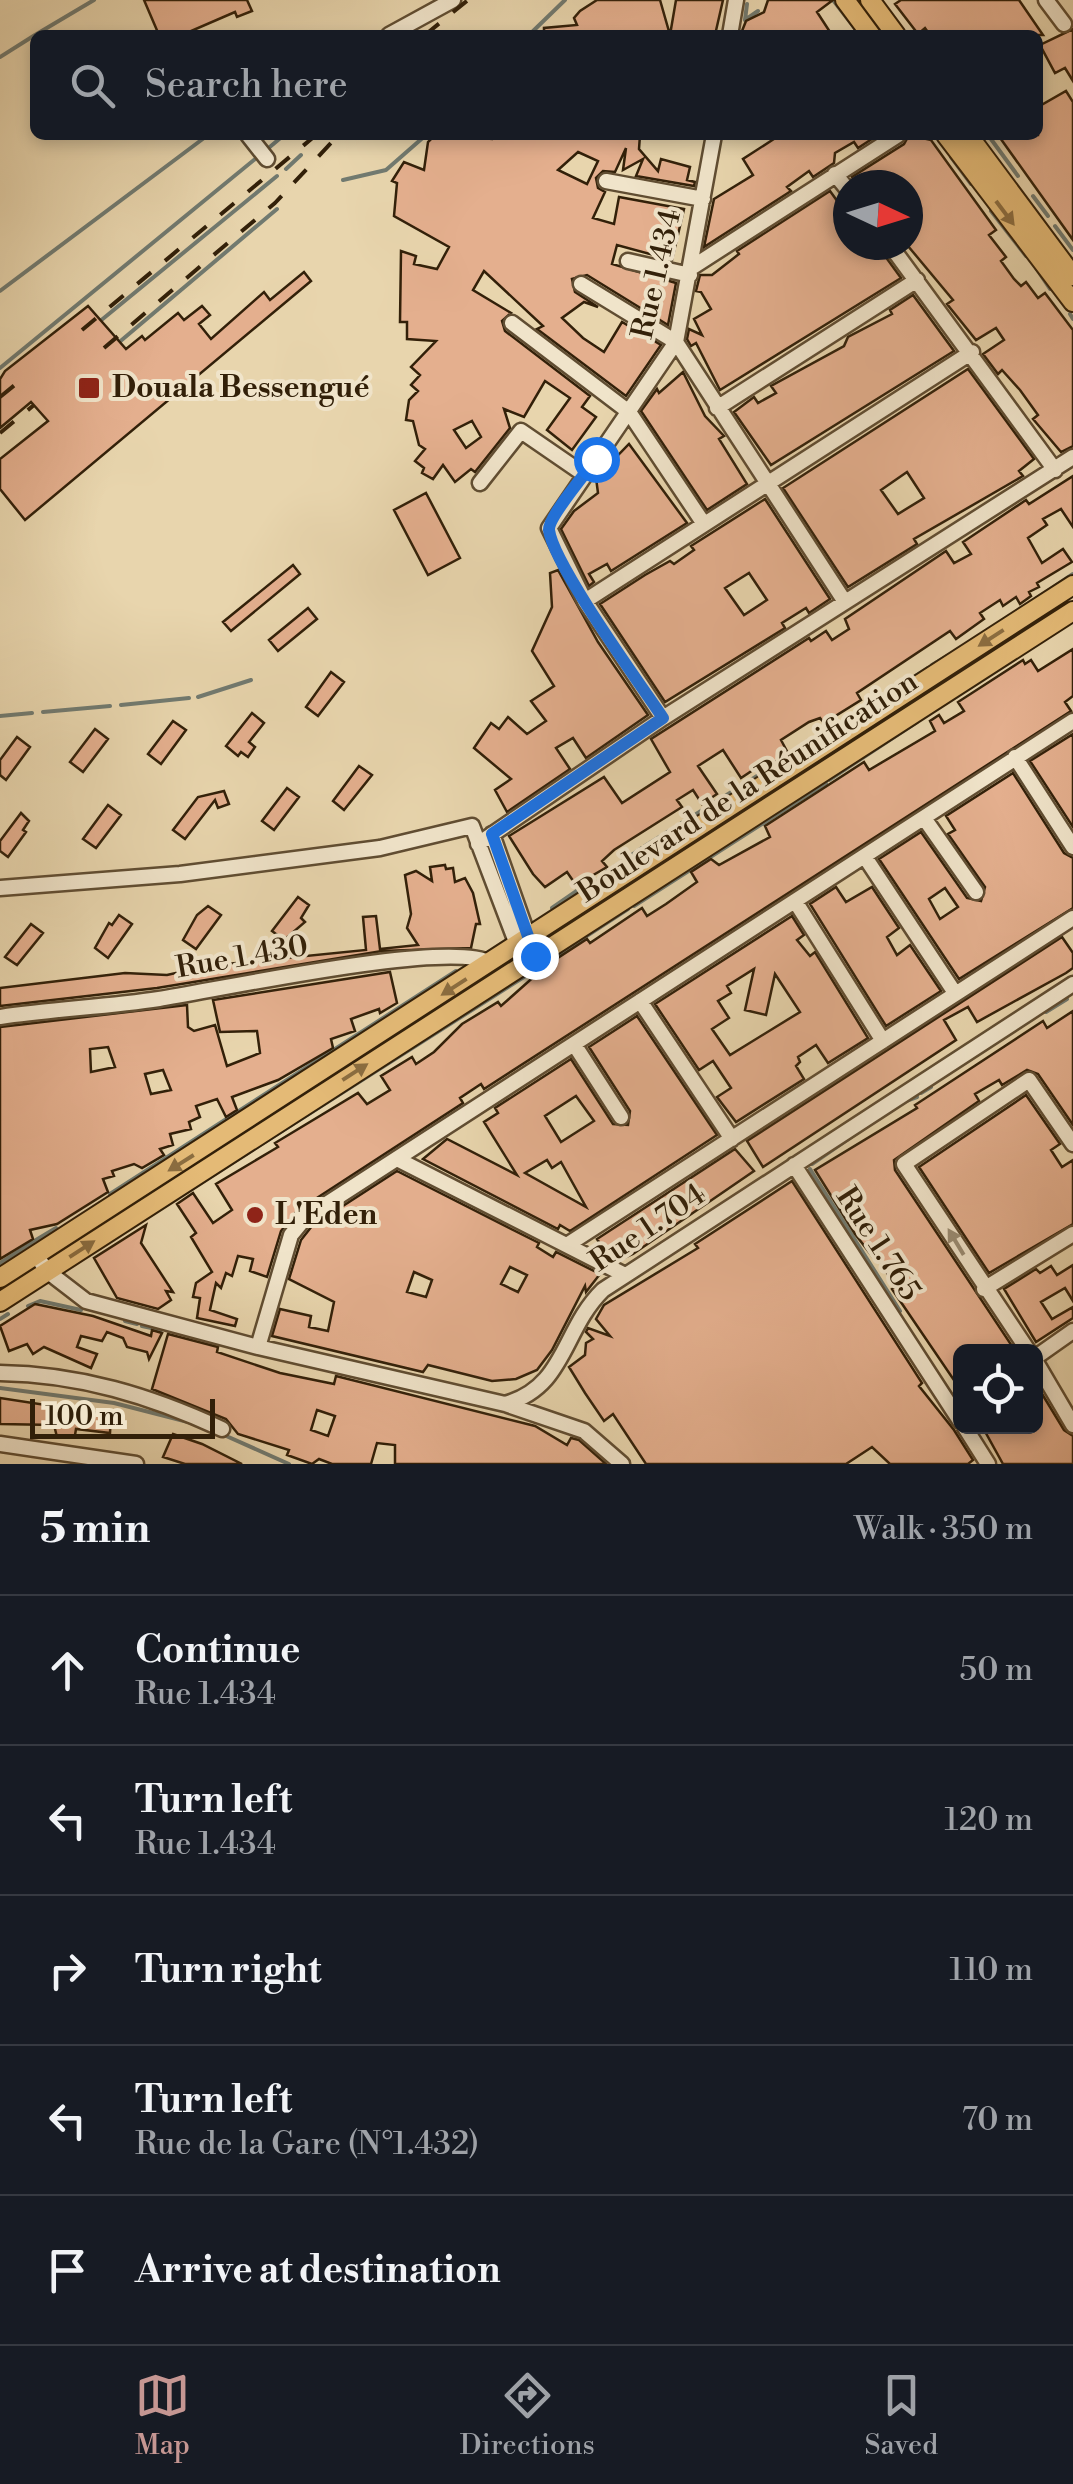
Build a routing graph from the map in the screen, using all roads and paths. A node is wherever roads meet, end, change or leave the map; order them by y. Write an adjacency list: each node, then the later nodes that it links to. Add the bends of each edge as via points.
1 (452, 0): 7 (street)
2 (736, 0): 8 (street)
3 (845, 0): 9 (main road)
4 (1046, 0): 6 (street)
5 (879, 3): 10 (main road)
6 (1064, 24)
7 (397, 30)
8 (731, 30)
9 (867, 30)
10 (893, 30)
11 (252, 140): 16 (street)
12 (713, 140): 20 (street, Rue 1.434)
13 (890, 140): 17 (street)
14 (950, 140): 27 (main road, one-way to 27)
15 (972, 140): 24 (main road)
16 (267, 159)
17 (841, 170)
18 (833, 175): 23 (street)
19 (606, 181): 20 (street)
20 (703, 199): 23 (street, Rue 1.434)
21 (902, 260): 25 (street)
22 (628, 262): 23 (street)
23 (691, 271): 29 (street, Rue 1.434)
24 (1073, 276)
25 (917, 280): 30 (street); 31 (street)
26 (581, 284): 29 (street)
27 (1073, 302)
28 (512, 323): 32 (street)
29 (676, 342): 31 (street); 32 (street, Rue 1.434)
30 (972, 352): 34 (street); 37 (street)
31 (717, 408): 37 (street)
32 (629, 412): 35 (street, Rue 1.434); 38 (street)
33 (1073, 457): 34 (street)
34 (1055, 470): 41 (street)
35 (585, 475): 36 (street, via 521,431); 40 (street, Rue 1.434, via 549,528)
36 (480, 483)
37 (765, 485): 38 (street); 41 (street)
38 (704, 524): 40 (street)
39 (1073, 585): 55 (main road, one-way to 55)
40 (585, 600): 43 (street, Rue 1.434)
41 (845, 602): 43 (street)
42 (1073, 611): 55 (main road, Boulevard de la Réunification)
43 (663, 718): 47 (street)
44 (1073, 721): 45 (street)
45 (1015, 758): 46 (street); 49 (street)
46 (924, 818): 50 (street); 52 (street)
47 (492, 834): 48 (street); 55 (street)
48 (478, 844): 51 (street, via 472,826 362,850 180,874); 55 (street)
49 (1073, 847)
50 (865, 857): 53 (street); 58 (street)
51 (0, 888)
52 (976, 892)
53 (795, 901): 59 (street); 61 (street)
54 (1073, 918): 58 (street)
55 (526, 951): 56 (main road); 71 (main road, Boulevard de la Réunification, one-way to 55)
56 (490, 963): 60 (street, Rue 1.430, via 470,954); 70 (main road, one-way to 70)
57 (1073, 984): 67 (street, Rue 1.704)
58 (955, 993): 61 (street)
59 (640, 1001): 62 (street); 64 (street)
60 (0, 1017)
61 (883, 1041): 64 (street)
62 (574, 1044): 63 (street); 66 (street)
63 (620, 1117)
64 (732, 1139): 69 (street)
65 (1073, 1144): 74 (street, one-way to 65, via 904,1161 1029,1080)
66 (399, 1160): 69 (street); 78 (street, via 298,1226)
67 (794, 1165): 72 (street, Rue 1.704); 82 (street, Rue 1.765)
68 (1073, 1234): 74 (street)
69 (567, 1245): 72 (street)
70 (36, 1254): 71 (street); 73 (main road)
71 (47, 1271): 75 (main road, Boulevard de la Réunification); 78 (street, via 86,1300)
72 (624, 1275): 83 (street, Rue 1.704, via 587,1306 550,1378 529,1397)
73 (0, 1278)
74 (984, 1289): 77 (street)
75 (0, 1302)
76 (1073, 1331): 79 (street)
77 (1025, 1344)
78 (258, 1347): 83 (street)
79 (1043, 1354)
80 (1043, 1371): 84 (street)
81 (0, 1372): 85 (street, via 136,1393)
82 (953, 1398)
83 (505, 1404): 89 (street, via 584,1431)
84 (1073, 1425)
85 (222, 1429)
86 (968, 1434): 90 (street, Rue 1.765)
87 (0, 1444): 88 (street)
88 (136, 1464)
89 (622, 1464)
90 (988, 1464)

